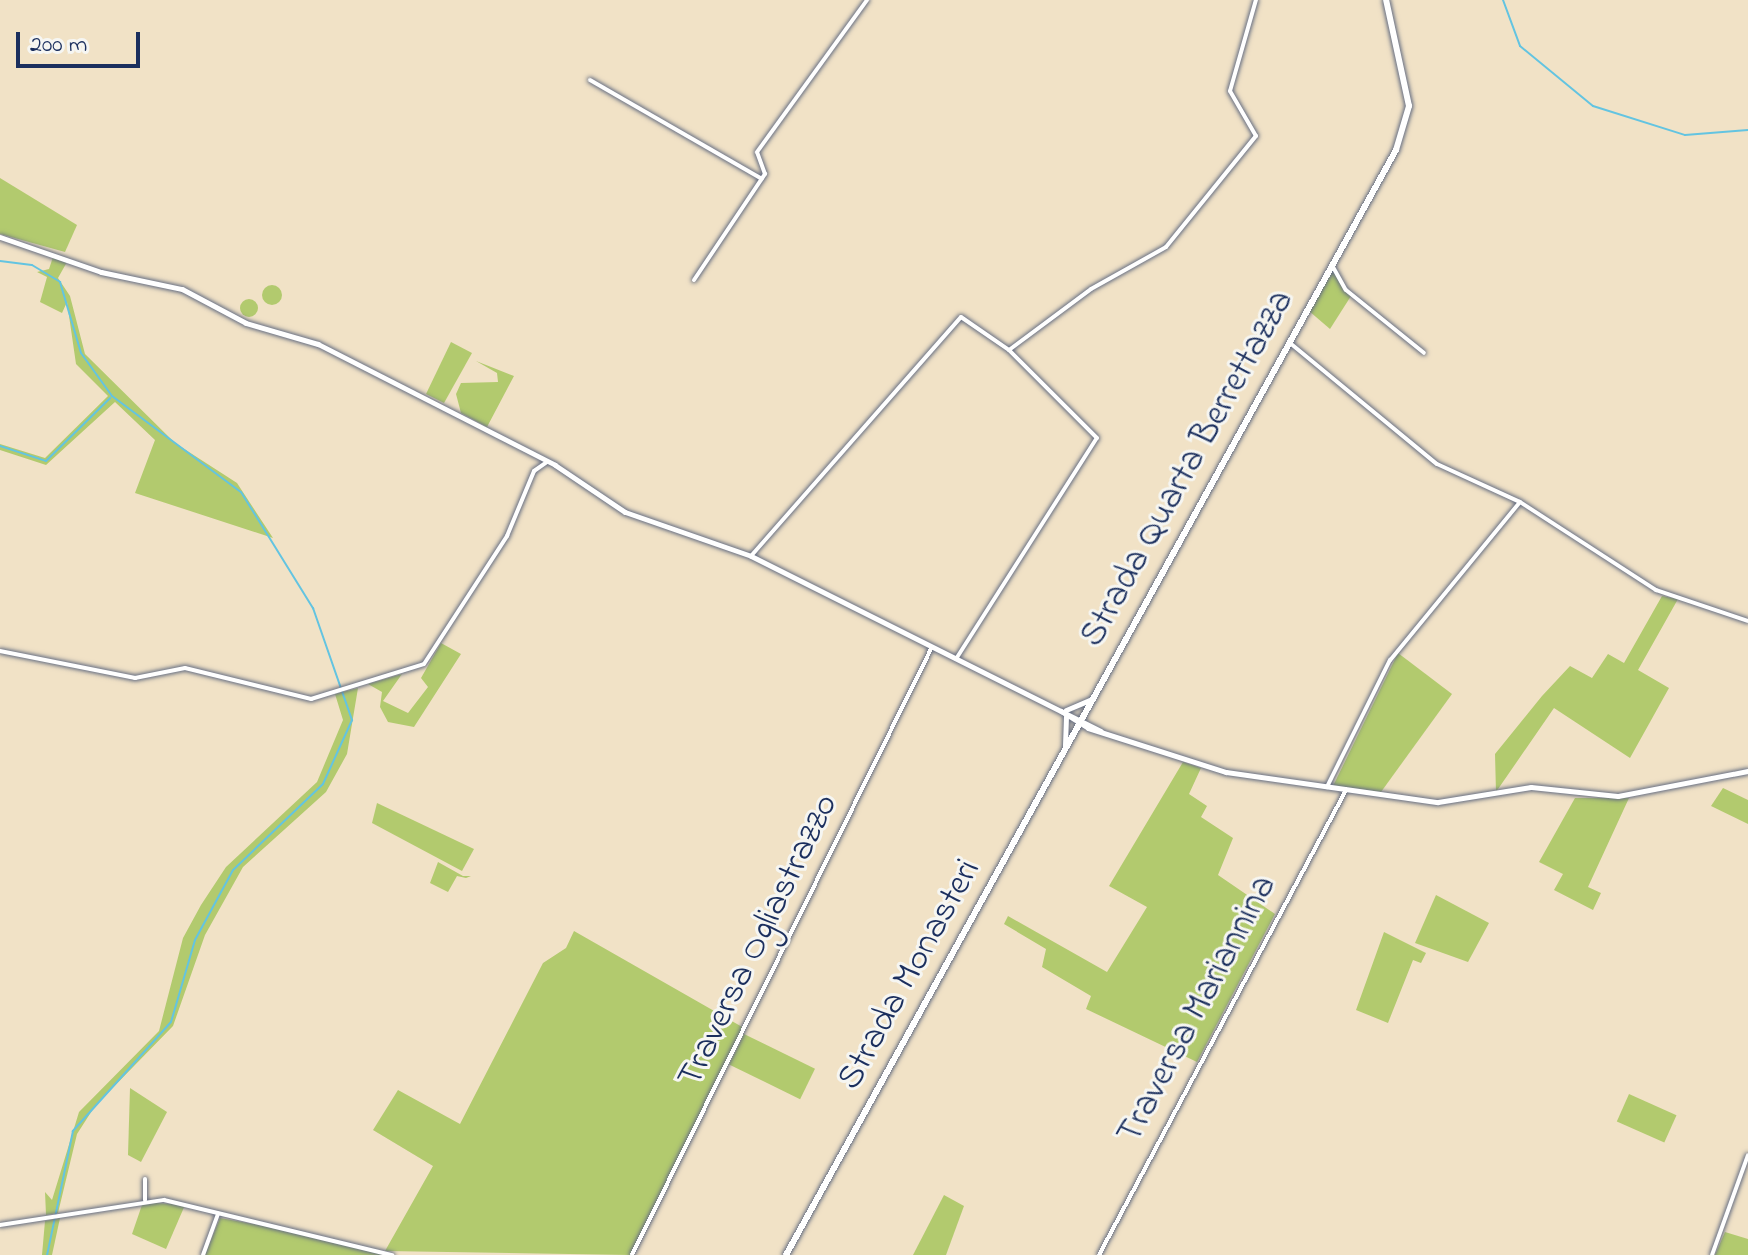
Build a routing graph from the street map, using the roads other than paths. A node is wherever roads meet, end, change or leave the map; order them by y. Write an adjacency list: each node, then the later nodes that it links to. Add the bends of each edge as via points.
1 (867, 0): 5 (street, via 757,152)
2 (1256, 0): 10 (street, via 1230,91 1256,136 1166,247 1091,289)
3 (1386, 0): 7 (main road, Strada Quarta Berrettazza, via 1408,120)
4 (590, 80): 5 (street)
5 (762, 179): 8 (street)
6 (0, 237): 12 (street, via 203,297 246,323 356,362)
7 (1331, 265): 9 (main road, Strada Quarta Berrettazza); 11 (street, via 1346,290)
8 (694, 280)
9 (1288, 341): 13 (street, via 1437,464); 19 (main road, Strada Quarta Berrettazza)
10 (1009, 350): 14 (street, via 957,320); 18 (street, via 1097,438)
11 (1424, 353)
12 (547, 462): 14 (street, via 670,533); 17 (street, via 534,471 507,536 424,664 311,699 185,668 135,678)
13 (1520, 502): 15 (street, via 1656,590); 25 (street, via 1390,660)
14 (751, 556): 16 (street)
15 (1748, 621)
16 (931, 649): 18 (street); 34 (street, Traversa Ogliastrazzo)
17 (0, 651)
18 (956, 659): 20 (street)
19 (1090, 700): 20 (street); 21 (main road, Strada Quarta Berrettazza); 22 (street)
20 (1065, 713): 21 (street); 23 (street)
21 (1079, 721): 22 (street); 23 (main road, Strada Monasteri)
22 (1091, 727): 23 (street); 25 (street, via 1226,772)
23 (1065, 745): 35 (main road, Strada Monasteri)
24 (1748, 771): 26 (street, via 1606,797 1531,787 1438,802)
25 (1327, 787): 26 (street)
26 (1346, 790): 36 (street, Traversa Mariannina)
27 (1748, 1155): 37 (street)
28 (145, 1179): 29 (street)
29 (145, 1200): 30 (street); 31 (street)
30 (218, 1214): 32 (street); 33 (street)
31 (0, 1225)
32 (203, 1255)
33 (392, 1255)
34 (632, 1255)
35 (786, 1255)
36 (1099, 1255)
37 (1712, 1255)

